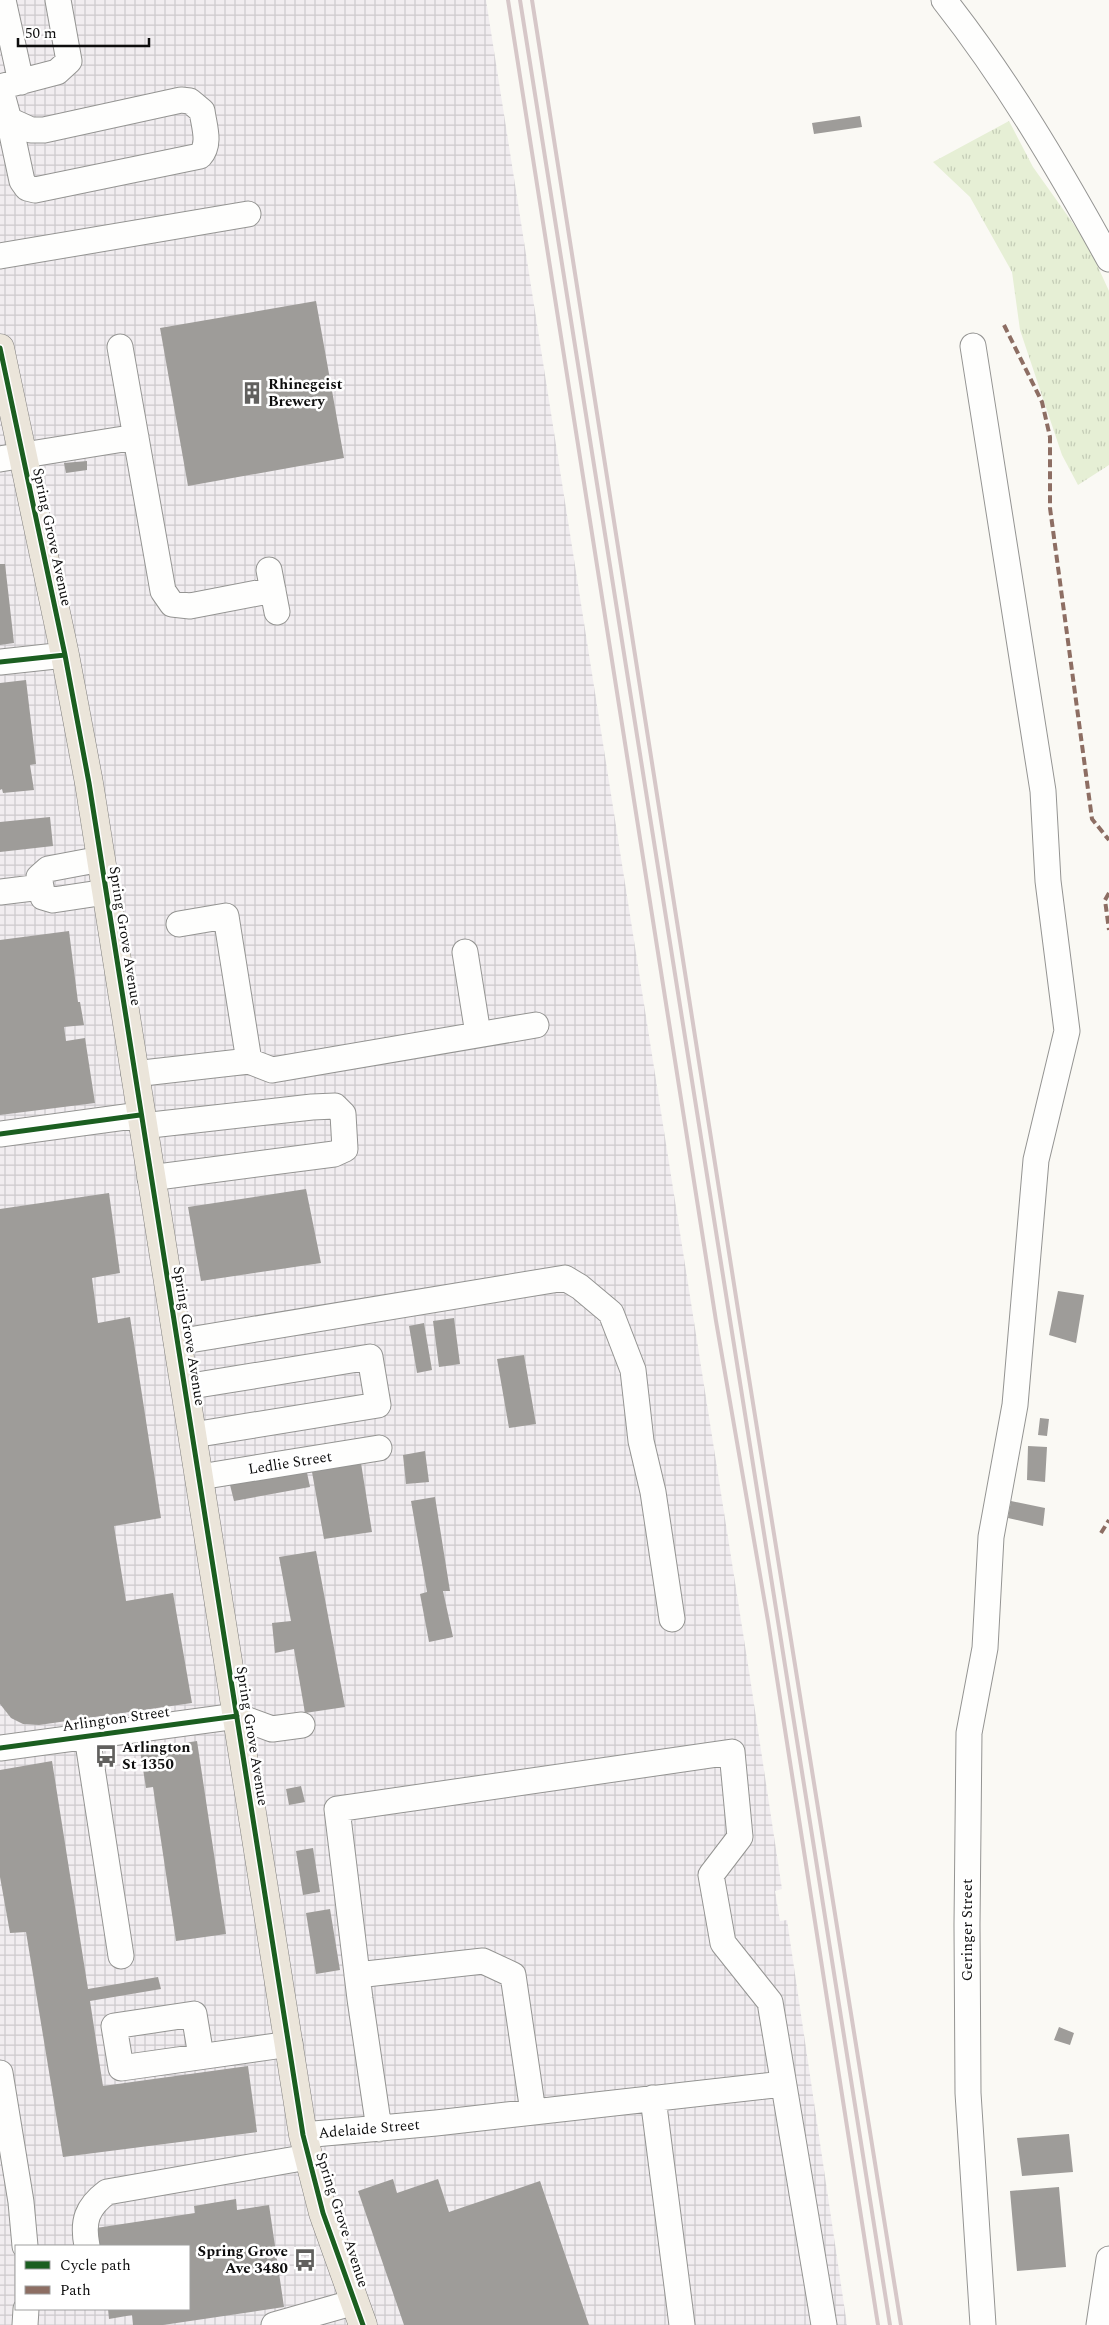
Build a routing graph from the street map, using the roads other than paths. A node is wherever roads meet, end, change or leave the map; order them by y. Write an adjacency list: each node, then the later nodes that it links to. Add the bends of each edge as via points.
1 (3, 0): 4 (street)
2 (58, 0): 4 (street, via 69,61 57,72)
3 (944, 0): 8 (street, via 1018,107)
4 (7, 85): 5 (street)
5 (9, 120): 5 (street, via 31,130 44,130 181,100 190,101 202,111 207,143 200,156 34,190 27,188 22,181)
6 (248, 214): 7 (street)
7 (0, 256)
8 (1109, 259)
9 (973, 346): 59 (street, Geringer Street, via 1043,791 1048,881 1067,1031 1036,1160 1015,1404 991,1536 985,1648 969,1733 968,2093)
10 (120, 347): 12 (street)
11 (0, 348): 13 (main road, Spring Grove Avenue)
12 (136, 437): 13 (street); 14 (street, via 163,591 172,604 190,606)
13 (11, 457): 15 (main road, Spring Grove Avenue)
14 (273, 591)
15 (65, 655): 16 (street); 17 (main road, Spring Grove Avenue)
16 (0, 662)
17 (101, 860): 18 (street, via 48,869 39,877); 20 (main road, Spring Grove Avenue)
18 (41, 886): 19 (street); 20 (street, via 43,896 53,900)
19 (0, 892)
20 (106, 892): 26 (main road, Spring Grove Avenue)
21 (179, 924): 25 (street, via 226,916)
22 (465, 952): 24 (street)
23 (536, 1025): 24 (street)
24 (478, 1034): 25 (street, via 272,1070)
25 (249, 1061): 26 (street)
26 (134, 1074): 27 (main road, Spring Grove Avenue)
27 (141, 1121): 28 (street); 29 (main road, Spring Grove Avenue); 29 (street, via 335,1106 343,1114 345,1149 334,1154)
28 (0, 1134)
29 (150, 1178): 30 (main road, Spring Grove Avenue)
30 (177, 1342): 31 (main road, Spring Grove Avenue); 35 (street, via 565,1278 573,1282 611,1312 633,1370 640,1441 653,1492)
31 (185, 1387): 32 (main road, Spring Grove Avenue); 32 (street, via 370,1356 378,1405)
32 (193, 1435): 34 (main road, Spring Grove Avenue)
33 (379, 1448): 34 (street, Ledlie Street)
34 (200, 1477): 36 (main road, Spring Grove Avenue)
35 (672, 1619)
36 (237, 1716): 37 (street, via 272,1729); 38 (street, Arlington Street); 42 (main road, Spring Grove Avenue)
37 (302, 1725)
38 (87, 1736): 39 (street, Arlington Street); 40 (street)
39 (0, 1748)
40 (121, 1956)
41 (357, 1975): 45 (street, via 337,1809 732,1752 740,1837 711,1875 723,1943 770,2002); 47 (street, via 483,1961 513,1976); 48 (street)
42 (290, 2044): 43 (street); 49 (main road, Spring Grove Avenue)
43 (201, 2056)
44 (0, 2073): 50 (street)
45 (783, 2084): 46 (street, Adelaide Street); 58 (street)
46 (653, 2098): 47 (street, Adelaide Street); 57 (street)
47 (533, 2112): 48 (street, Adelaide Street)
48 (379, 2129): 49 (street, Adelaide Street)
49 (306, 2146): 51 (street, Adelaide Street, via 107,2192 87,2213); 54 (main road, Spring Grove Avenue, via 323,2213)
50 (25, 2245)
51 (87, 2245)
52 (1109, 2259): 60 (street)
53 (26, 2310): 55 (street)
54 (359, 2314): 56 (street)
55 (25, 2325)
56 (274, 2325)
57 (682, 2325)
58 (824, 2325)
59 (983, 2325)
60 (1099, 2325)

